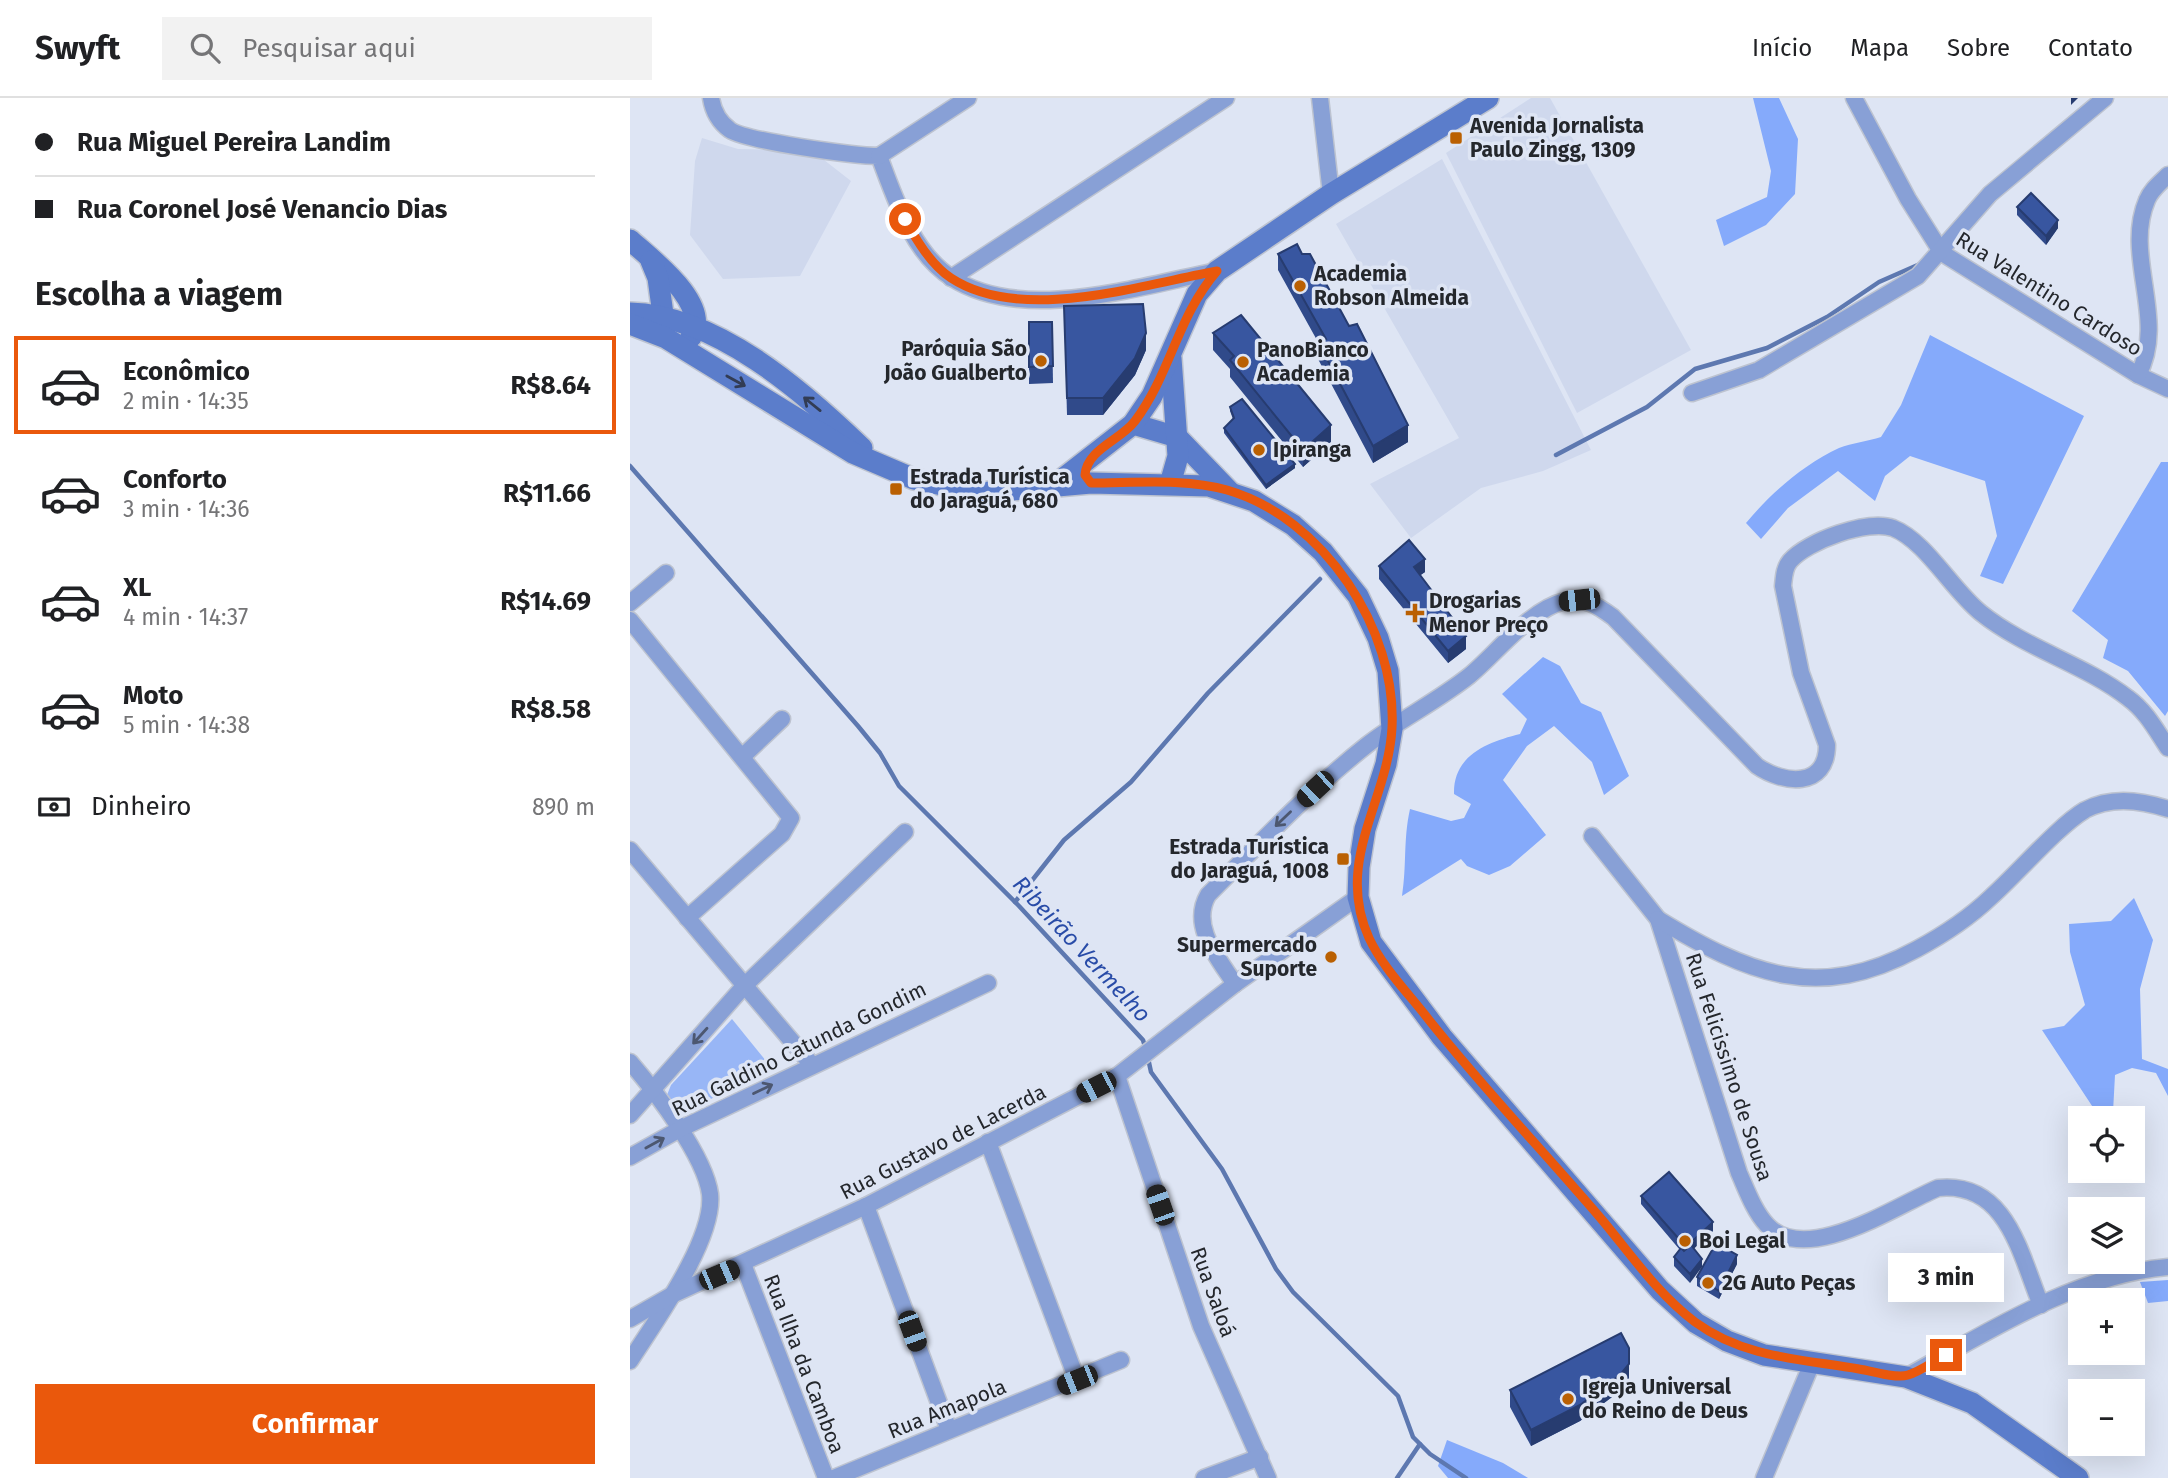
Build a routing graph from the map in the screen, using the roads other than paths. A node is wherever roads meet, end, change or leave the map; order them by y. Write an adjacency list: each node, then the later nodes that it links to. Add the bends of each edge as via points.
1 (711, 98): 8 (street, via 720,120 737,133 852,156)
2 (968, 98): 8 (street)
3 (1226, 98): 15 (street)
4 (1320, 98): 10 (street)
5 (1488, 98): 10 (main road)
6 (1854, 98): 12 (street, Rua Valentino Cardoso)
7 (2105, 98): 12 (street, via 1990,194)
8 (878, 156): 15 (street, via 912,233)
9 (2168, 175): 24 (street, Rua Valentino Cardoso, via 2147,200 2144,214 2158,331 2149,363)
10 (1331, 194): 14 (main road)
11 (630, 240): 13 (main road)
12 (1942, 253): 24 (street, Rua Valentino Cardoso); 26 (street, via 1919,276 1891,294 1759,370)
13 (650, 257): 16 (main road); 18 (main road)
14 (1217, 271): 15 (street, via 1066,300 1026,301); 22 (main road, via 1197,293)
15 (951, 278)
16 (692, 303): 20 (main road); 23 (main road)
17 (630, 313): 18 (main road)
18 (663, 316): 20 (main road); 21 (main road)
19 (630, 324): 21 (main road)
20 (696, 329): 21 (main road, via 690,339); 23 (main road)
21 (672, 342): 30 (main road, one-way to 30)
22 (1170, 356): 27 (main road); 28 (main road)
23 (759, 362): 30 (main road, one-way to 23)
24 (2138, 374): 25 (street)
25 (2168, 389)
26 (1692, 393)
27 (1133, 424): 28 (main road); 29 (main road)
28 (1177, 438): 32 (main road, via 1178,456); 34 (main road)
29 (1091, 458): 31 (main road, via 1085,472); 33 (main road)
30 (881, 467): 33 (main road, via 943,488 980,494)
31 (1091, 483): 32 (main road); 33 (main road)
32 (1170, 484): 34 (main road)
33 (1049, 489)
34 (1229, 491): 39 (main road, via 1293,525 1352,586 1378,638 1388,671)
35 (666, 573): 36 (street)
36 (630, 603)
37 (630, 620): 41 (street)
38 (782, 719): 41 (street)
39 (1392, 729): 40 (street, via 1439,699 1544,612 1562,602 1579,600 1613,617 1757,766 1789,781 1805,779 1821,767 1827,745 1801,673 1784,572 1802,551 1855,528 1879,524 1912,541 1981,613 2040,652 2128,698 2143,710); 46 (main road, via 1365,829); 51 (street, one-way to 51, via 1330,775 1208,895 1201,907 1204,934)
40 (2168, 748)
41 (742, 757): 47 (street, via 789,813 791,822)
42 (2168, 809): 48 (street, via 2125,800 2086,810 1980,907 1939,937 1856,975 1825,979 1760,969 1700,944)
43 (905, 832): 50 (street)
44 (1592, 836): 48 (street, Rua Felicissimo de Sousa)
45 (630, 850): 47 (street)
46 (1358, 897): 51 (street, Rua Gustavo de Lacerda); 68 (main road, via 1371,942 1401,985 1660,1290 1696,1323 1727,1341 1764,1355)
47 (687, 918): 50 (street)
48 (1658, 919): 64 (street, Rua Felicissimo de Sousa, via 1739,1173 1769,1227 1798,1240 1825,1238 1938,1188 1971,1190 1997,1209 2007,1224)
49 (988, 983): 53 (street, Rua Galdino Catunda Gondim)
50 (745, 985): 53 (street); 55 (street, one-way to 55)
51 (1235, 985): 54 (street, Rua Gustavo de Lacerda)
52 (630, 1062): 55 (street)
53 (813, 1065): 57 (street, Rua Galdino Catunda Gondim, one-way to 53)
54 (1122, 1073): 58 (street, Rua Gustavo de Lacerda); 72 (street, Rua Saloá, via 1201,1326)
55 (653, 1089): 56 (street); 57 (street)
56 (630, 1115)
57 (680, 1129): 59 (street, Rua Galdino Catunda Gondim, one-way to 57); 63 (street, via 710,1195 706,1224)
58 (988, 1142): 60 (street, Rua Gustavo de Lacerda); 70 (street)
59 (630, 1157)
60 (866, 1206): 61 (street, Rua Gustavo de Lacerda); 71 (street)
61 (743, 1264): 63 (street, Rua Gustavo de Lacerda); 73 (street, Rua Ilha da Camboa)
62 (2168, 1267): 64 (street, via 2145,1269)
63 (672, 1295): 65 (street, Rua Gustavo de Lacerda); 67 (street)
64 (2041, 1305): 69 (street)
65 (630, 1319)
66 (1121, 1360): 70 (street, Rua Amapola)
67 (630, 1361)
68 (1812, 1363): 69 (main road); 77 (street)
69 (1906, 1377): 78 (main road, via 1979,1407)
70 (1077, 1380): 71 (street, Rua Amapola)
71 (949, 1430): 74 (street, Rua Amapola)
72 (1260, 1457): 75 (street); 76 (street, Rua Saloá)
73 (826, 1478)
74 (834, 1478)
75 (1205, 1478)
76 (1268, 1478)
77 (1764, 1478)
78 (2078, 1478)

